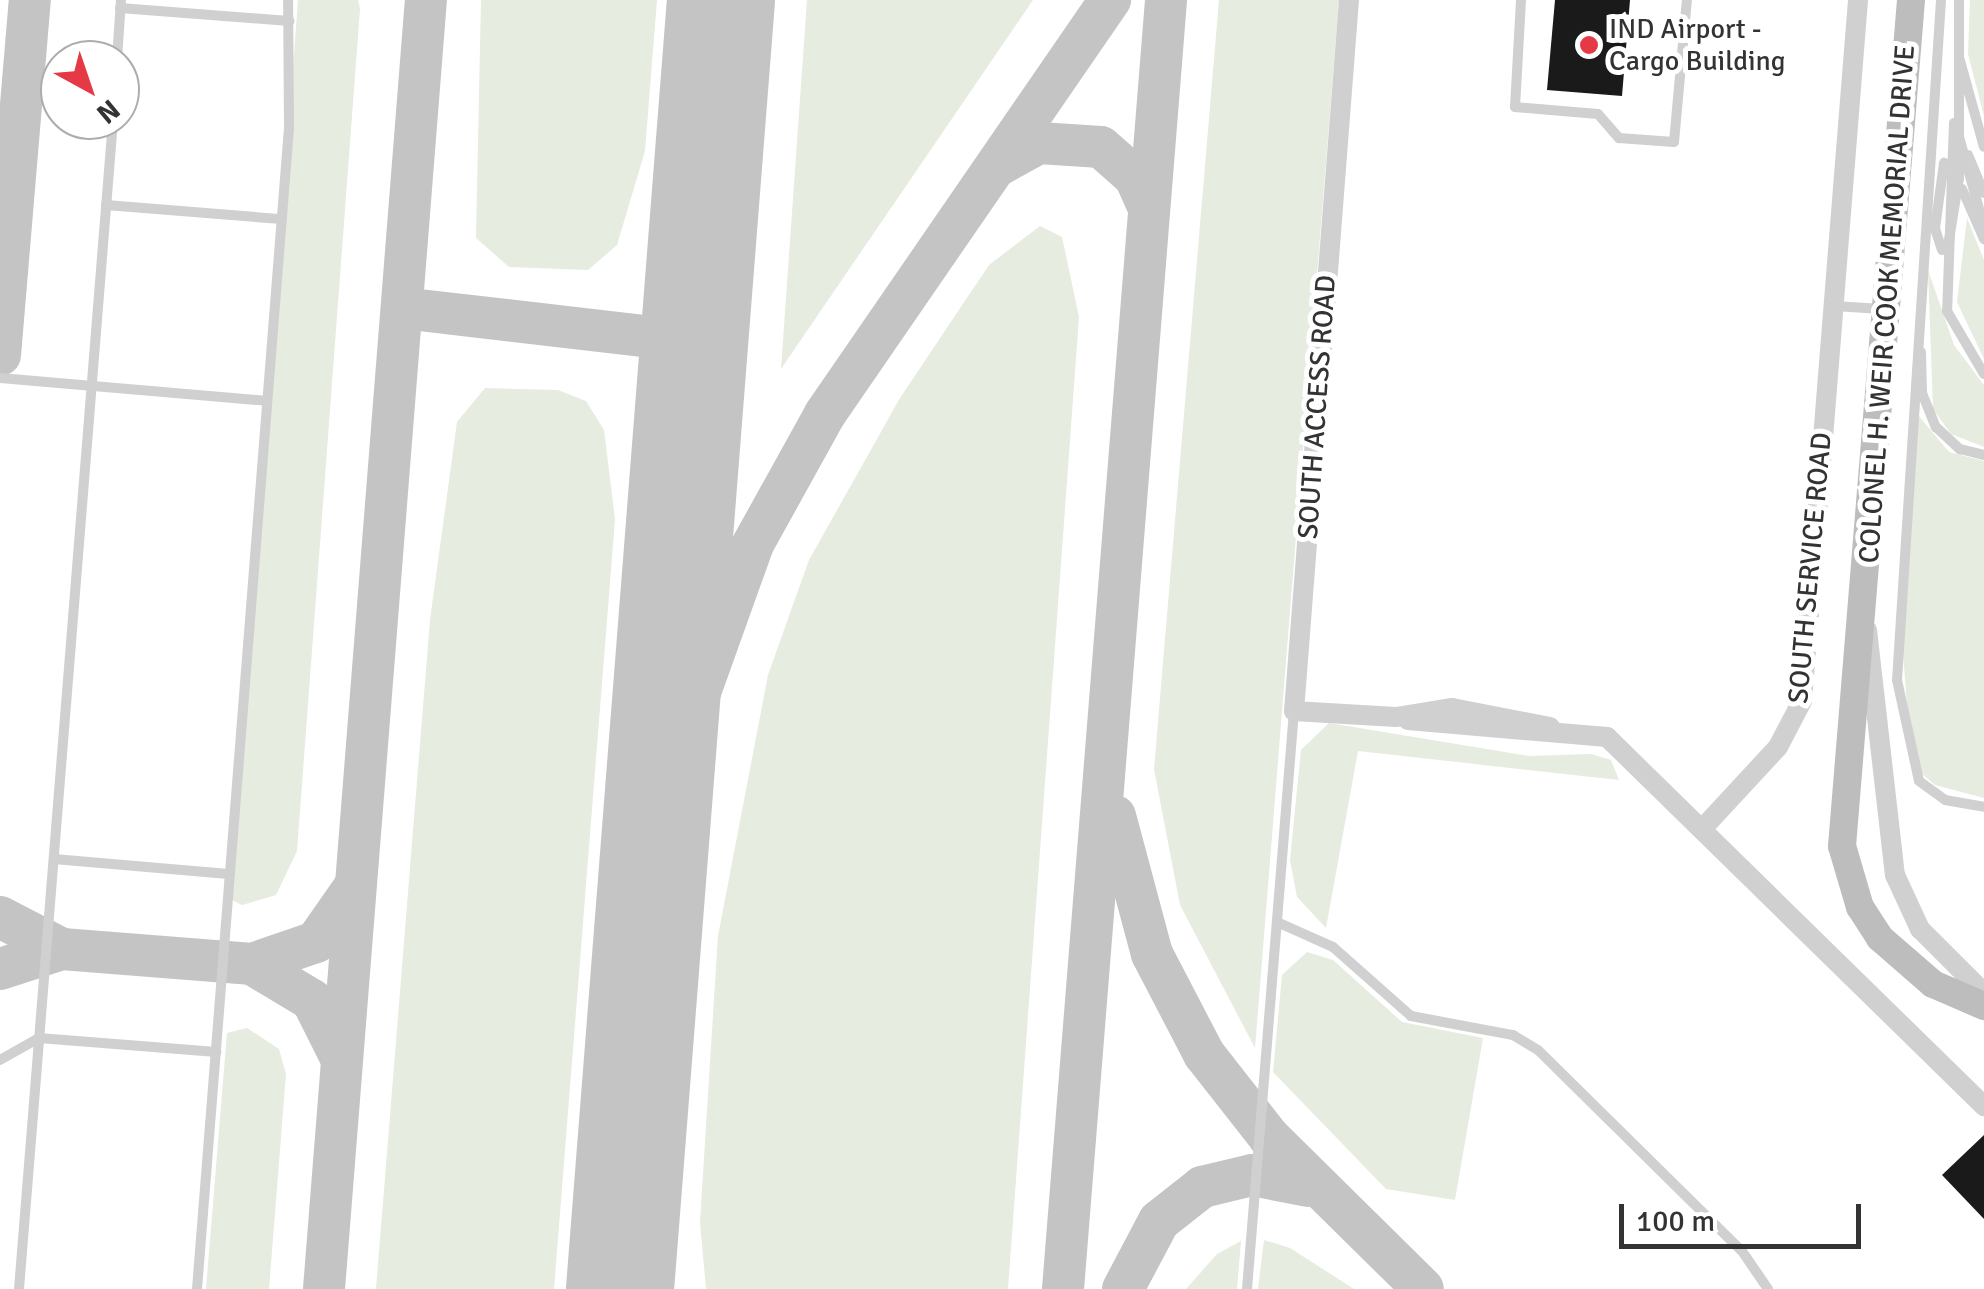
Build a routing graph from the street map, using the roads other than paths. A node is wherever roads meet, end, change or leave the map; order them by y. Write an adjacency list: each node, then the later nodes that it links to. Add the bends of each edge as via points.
1 (288, 0): 10 (lane)
2 (1349, 0): 33 (street, SOUTH ACCESS ROAD)
3 (1521, 0): 4 (lane, via 1515,107 1598,114 1619,138 1674,142)
4 (1688, 0)
5 (1858, 0): 25 (street, SOUTH SERVICE ROAD)
6 (1911, 0): 26 (street, COLONEL H. WEIR COOK MEMORIAL DRIVE)
7 (1941, 0): 24 (lane)
8 (1959, 0): 12 (lane)
9 (120, 4): 10 (lane); 11 (lane)
10 (290, 21): 20 (lane)
11 (118, 40)
12 (1956, 46): 13 (lane); 15 (lane)
13 (1954, 123): 16 (lane); 17 (lane); 23 (lane, via 1935,228)
14 (111, 140): 19 (lane)
15 (1984, 148)
16 (1965, 150): 18 (lane); 21 (lane)
17 (1959, 178): 22 (lane); 23 (lane, via 1957,230)
18 (1984, 193)
19 (106, 206): 20 (lane); 29 (lane)
20 (281, 218): 30 (lane)
21 (1984, 227)
22 (1984, 239)
23 (1944, 255): 27 (lane, via 1946,311)
24 (1920, 271): 31 (lane, via 1925,406 1942,436); 34 (lane, via 1895,628 1902,731 1924,788)
25 (1833, 306): 26 (lane); 35 (street, SOUTH SERVICE ROAD, via 1802,700 1789,733)
26 (1887, 309): 32 (street, COLONEL H. WEIR COOK MEMORIAL DRIVE)
27 (1984, 374)
28 (0, 378): 29 (lane)
29 (91, 386): 30 (lane); 36 (lane)
30 (267, 401): 37 (lane)
31 (1984, 455)
32 (1863, 608): 39 (street, via 1895,876 1920,929); 39 (street, COLONEL H. WEIR COOK MEMORIAL DRIVE, via 1842,846 1860,907 1891,950 1933,984)
33 (1294, 711): 35 (street, via 1396,717 1450,730 1550,727 1607,738); 38 (lane)
34 (1984, 807)
35 (1703, 828): 43 (street)
36 (54, 859): 37 (lane); 40 (lane)
37 (228, 874): 41 (lane)
38 (1277, 922): 46 (lane); 47 (lane, via 1332,947 1411,1016 1513,1035 1538,1050 1742,1251)
39 (1980, 995)
40 (39, 1038): 41 (lane); 42 (lane); 44 (lane)
41 (216, 1052): 45 (lane)
42 (0, 1060)
43 (1984, 1106)
44 (18, 1289)
45 (196, 1289)
46 (1247, 1289)
47 (1768, 1289)

